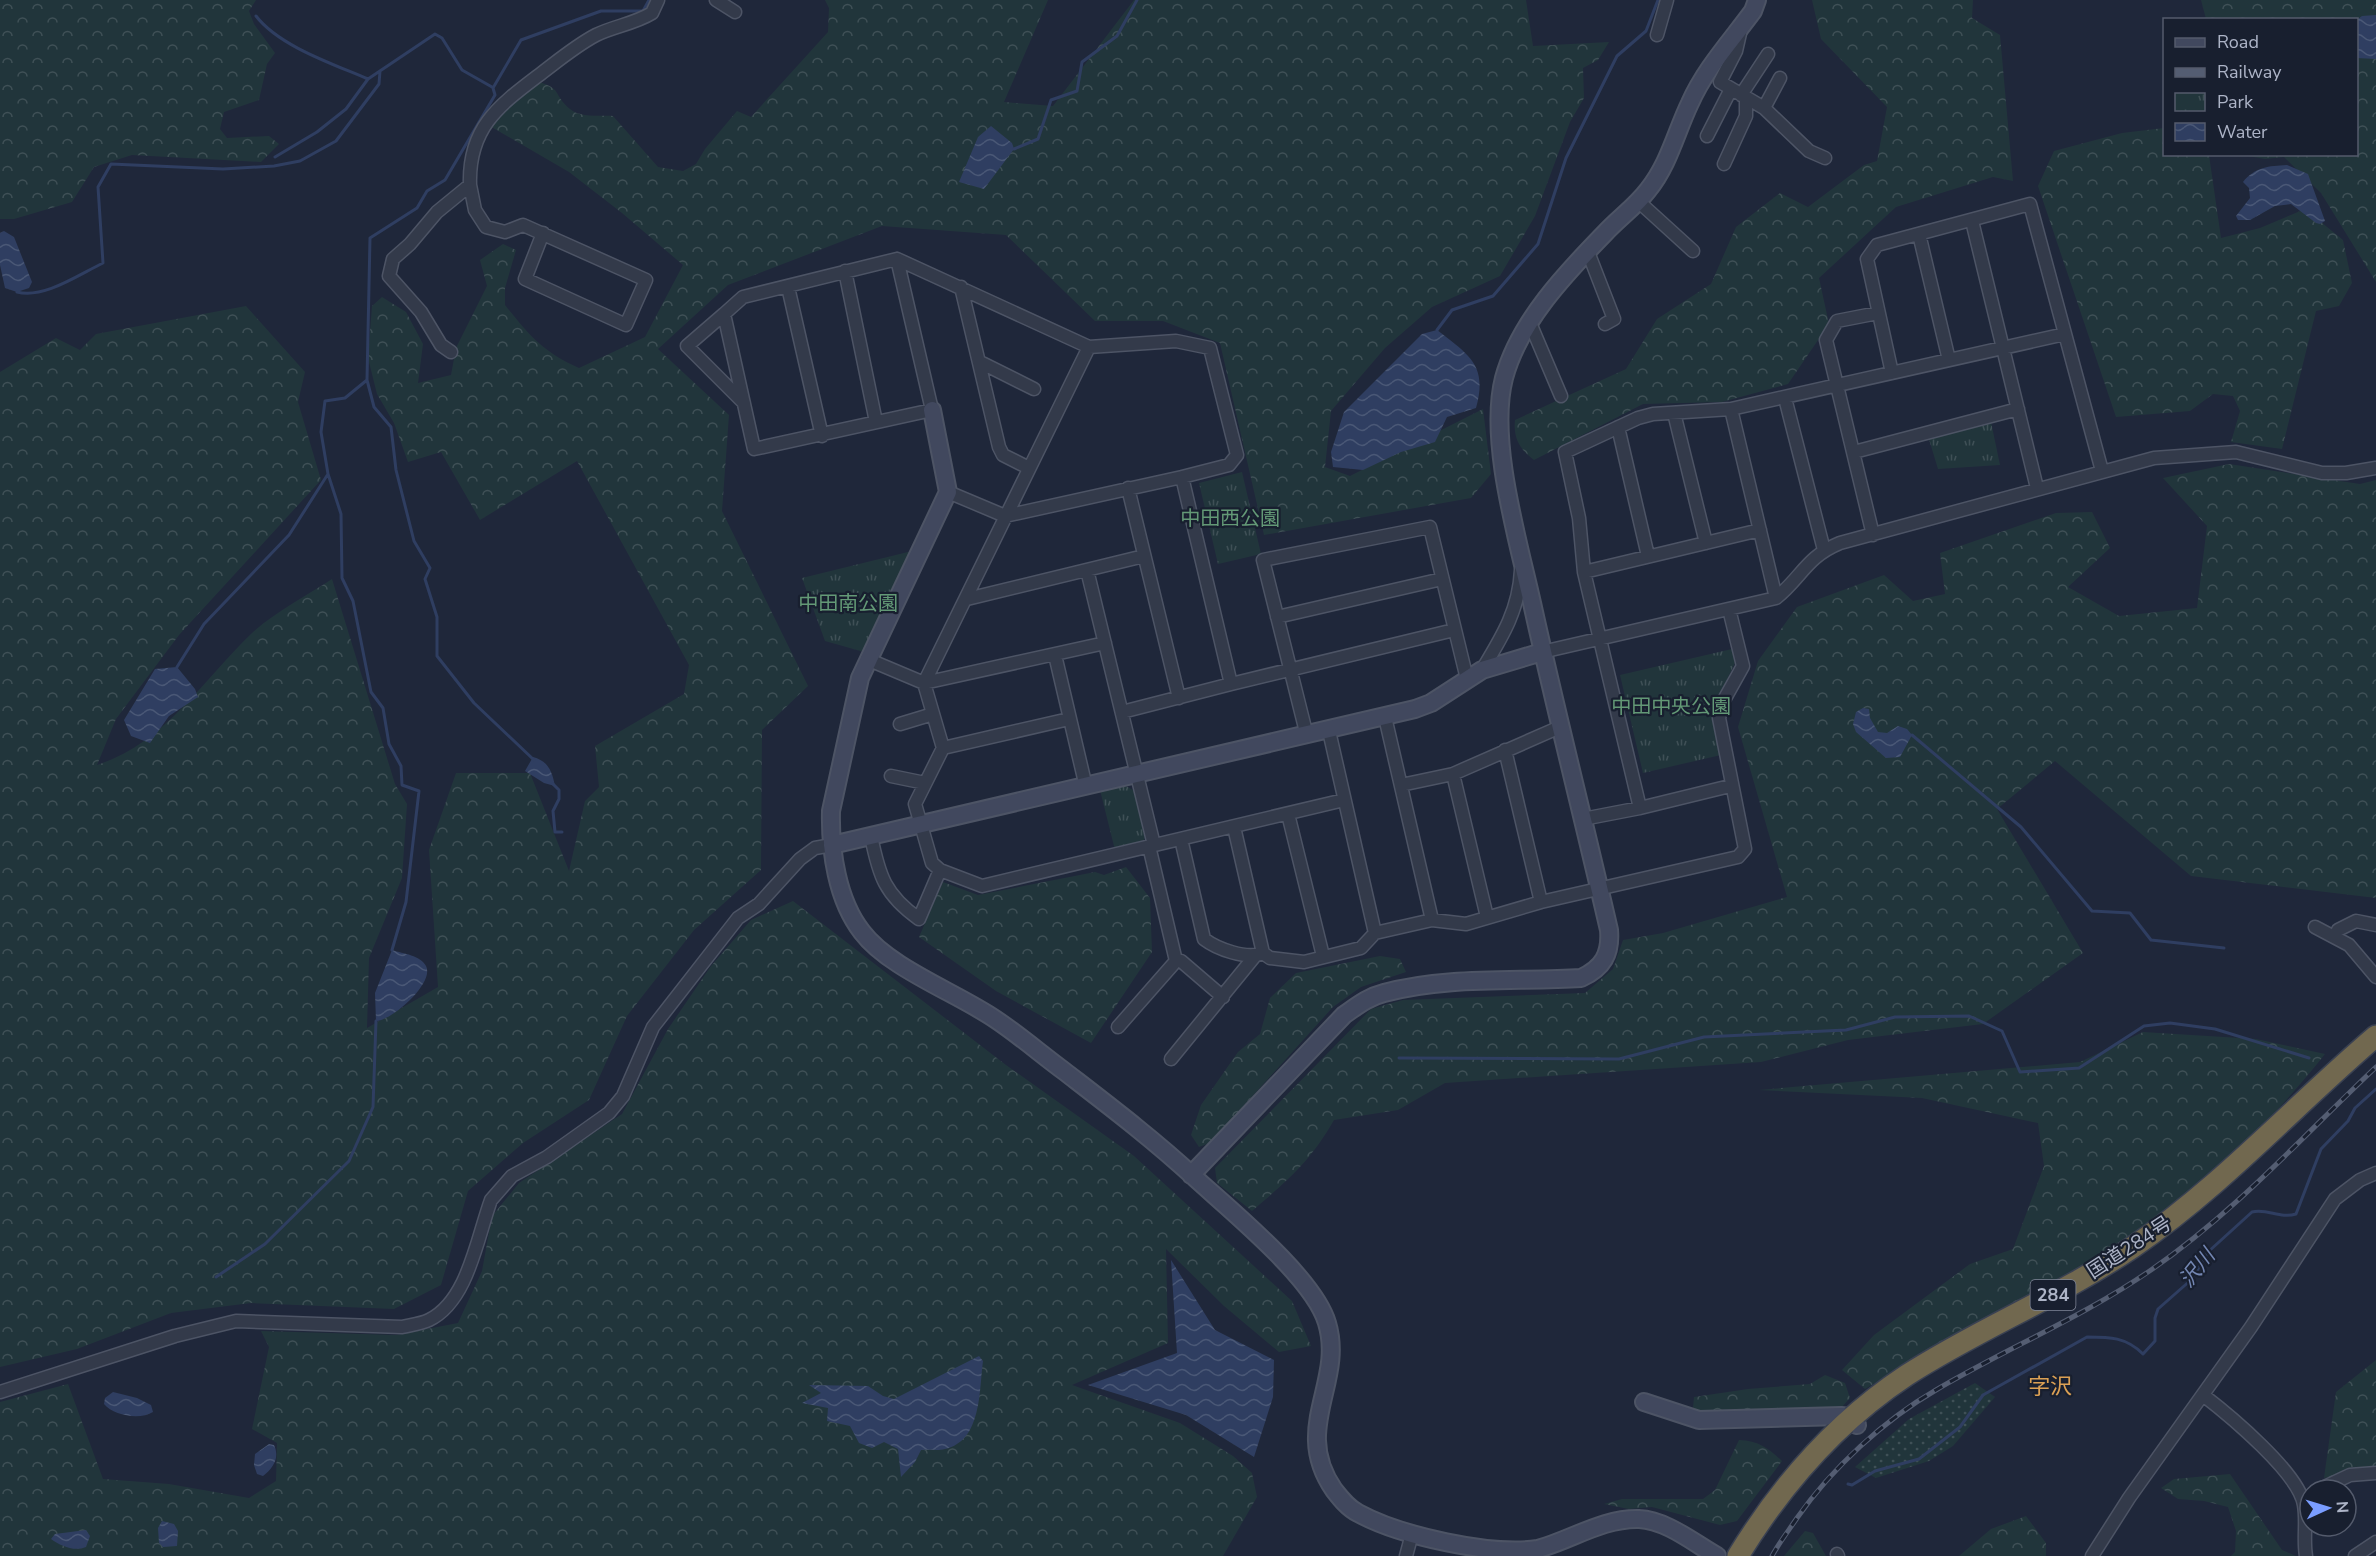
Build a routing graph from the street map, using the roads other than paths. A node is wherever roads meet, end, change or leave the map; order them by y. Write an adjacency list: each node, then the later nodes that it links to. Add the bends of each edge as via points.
1 (658, 0): 15 (street, via 652,13 593,37 497,107 474,151)
2 (716, 0): 5 (street)
3 (1667, 0): 7 (street)
4 (1757, 0): 6 (street)
5 (735, 12)
6 (1743, 25): 10 (street, via 1736,51 1720,82); 16 (street, via 1710,68 1690,102 1664,166)
7 (1657, 35)
8 (1768, 54): 10 (street)
9 (1780, 78): 11 (street)
10 (1739, 94): 11 (street); 12 (street); 14 (street, via 1746,116)
11 (1764, 108): 13 (street, via 1809,151)
12 (1707, 136)
13 (1826, 158)
14 (1724, 164)
15 (470, 186): 18 (street, via 475,210 486,228 505,232 523,225); 33 (street, via 437,212 393,259 389,276 421,312 441,345)
16 (1638, 201): 20 (street); 21 (street)
17 (1972, 220): 19 (street); 30 (street, via 2030,204); 32 (street)
18 (543, 233): 18 (street, via 646,280 626,325 525,279)
19 (1919, 234): 26 (street, via 1877,245 1867,259); 34 (street)
20 (1694, 251)
21 (1588, 252): 28 (street); 29 (street, via 1614,319)
22 (897, 259): 23 (street); 25 (street); 44 (street)
23 (845, 272): 24 (street); 46 (street)
24 (788, 287): 27 (street, via 743,297); 48 (street)
25 (961, 287): 31 (street); 35 (street)
26 (1878, 313): 36 (street); 37 (street, via 1837,321 1826,340)
27 (724, 314): 41 (street); 41 (street, via 687,346)
28 (1530, 323): 39 (street); 64 (street, via 1509,363 1499,418)
29 (1605, 324)
30 (2065, 334): 32 (street); 52 (street)
31 (1089, 347): 50 (street); 53 (street, via 1176,341 1210,348 1237,455 1229,465)
32 (2003, 348): 34 (street); 43 (street)
33 (451, 352)
34 (1949, 360): 36 (street)
35 (980, 362): 38 (street); 50 (street, via 999,447 1003,455)
36 (1892, 373): 37 (street)
37 (1839, 387): 40 (street); 49 (street)
38 (1034, 389)
39 (1560, 396)
40 (1785, 398): 42 (street); 61 (street)
41 (744, 402): 48 (street, via 754,449)
42 (1731, 409): 45 (street); 58 (street)
43 (2018, 409): 49 (street); 55 (street)
44 (932, 410): 46 (street); 56 (street)
45 (1674, 413): 47 (street, via 1638,418); 60 (street)
46 (876, 422): 48 (street)
47 (1618, 427): 63 (street); 66 (street, via 1565,452 1579,518)
48 (822, 436)
49 (1854, 452): 59 (street)
50 (1029, 468): 57 (street)
51 (2376, 468): 52 (street, via 2322,472 2227,452 2154,458)
52 (2102, 471): 55 (street)
53 (1182, 477): 54 (street); 82 (street)
54 (1128, 488): 57 (street); 62 (street)
55 (2037, 488): 59 (street)
56 (948, 492): 57 (street); 77 (street)
57 (1005, 516): 69 (street)
58 (1760, 530): 60 (street); 68 (street)
59 (1873, 535): 61 (street)
60 (1706, 543): 63 (street)
61 (1824, 550): 68 (street)
62 (1144, 556): 65 (street); 83 (street)
63 (1648, 556): 66 (street)
64 (1522, 557): 75 (street); 79 (street, via 1514,615)
65 (1087, 570): 69 (street); 74 (street)
66 (1584, 572): 73 (street)
67 (1442, 579): 71 (street); 71 (street, via 1430,527 1263,561); 72 (street)
68 (1776, 598): 70 (street)
69 (967, 599): 81 (street)
70 (1729, 609): 73 (street); 99 (street, via 1743,666 1724,700 1719,718)
71 (1277, 617): 78 (street)
72 (1454, 630): 78 (street); 80 (street)
73 (1599, 640): 75 (street); 102 (street)
74 (1105, 644): 76 (street); 84 (street)
75 (1542, 652): 79 (street); 89 (street)
76 (1055, 655): 81 (street); 87 (street)
77 (867, 659): 81 (street); 109 (street, via 831,812)
78 (1290, 670): 82 (street); 91 (street)
79 (1482, 670): 80 (street)
80 (1467, 679): 86 (street, via 1431,703)
81 (924, 683): 85 (street)
82 (1232, 684): 83 (street)
83 (1179, 698): 84 (street)
84 (1122, 712): 95 (street)
85 (933, 714): 88 (street); 92 (street)
86 (1385, 717): 90 (street); 98 (street)
87 (1069, 719): 92 (street); 100 (street)
88 (900, 723)
89 (1560, 727): 93 (street); 104 (street)
90 (1329, 730): 91 (street); 101 (street)
91 (1307, 736): 95 (street)
92 (942, 748): 97 (street)
93 (1505, 750): 94 (street); 113 (street)
94 (1453, 774): 98 (street); 114 (street)
95 (1138, 775): 100 (street); 110 (street)
96 (891, 776): 97 (street)
97 (925, 783): 105 (street, via 915,804)
98 (1401, 785): 115 (street)
99 (1730, 786): 102 (street); 112 (street, via 1745,849 1738,857)
100 (1086, 787): 105 (street)
101 (1344, 800): 103 (street); 119 (street)
102 (1640, 808): 104 (street)
103 (1288, 814): 106 (street); 121 (street)
104 (1583, 819): 112 (street)
105 (922, 825): 107 (street); 111 (street, via 932,863)
106 (1233, 826): 108 (street); 120 (street)
107 (871, 836): 109 (street); 111 (street, via 878,870 888,892 920,919)
108 (1180, 839): 110 (street); 120 (street, via 1204,939 1214,947)
109 (832, 845): 130 (street, via 846,904 862,932 879,950 996,1020); 131 (street, via 815,848 800,859 759,904 738,918 653,1027 623,1096 609,1113 512,1176 500,1188 491,1200 463,1284 452,1302 429,1320 402,1327 236,1321 175,1336)
110 (1152, 846): 111 (street, via 981,886); 122 (street)
111 (940, 870)
112 (1599, 889): 113 (street); 130 (street, via 1610,945 1607,957 1589,974 1581,978 1424,986 1364,1000 1344,1015)
113 (1541, 902): 114 (street)
114 (1487, 917): 115 (street, via 1466,924)
115 (1432, 920): 119 (street)
116 (2376, 925): 118 (street, via 2356,921)
117 (2315, 927): 123 (street, via 2349,945)
118 (2338, 930)
119 (1375, 933): 121 (street, via 1361,948)
120 (1259, 954): 121 (street, via 1304,962); 124 (street)
121 (1323, 956)
122 (1176, 961): 124 (street); 125 (street)
123 (2376, 977)
124 (1224, 997): 128 (street)
125 (1118, 1027)
126 (2376, 1036): 134 (highway, 国道284号 / 284, via 2174,1218 2056,1294 1908,1375)
127 (2376, 1046): 134 (highway, 国道284号 / 284, via 2174,1229 2090,1287 1910,1384)
128 (1171, 1059)
129 (2376, 1173): 132 (street, via 2335,1199)
130 (1191, 1174): 138 (street, via 1301,1278 1319,1303 1328,1325 1329,1365 1315,1437 1326,1478 1354,1511)
131 (0, 1392)
132 (2203, 1395): 137 (street, via 2235,1420); 145 (street)
133 (1644, 1402): 134 (street, via 1699,1420)
134 (1854, 1422): 143 (highway, 国道284号 / 284, via 1831,1435 1790,1478); 144 (highway, 国道284号 / 284, via 1804,1480)
135 (2376, 1473): 136 (street)
136 (2344, 1478)
137 (2298, 1487)
138 (1412, 1534): 141 (street); 142 (street, via 1484,1552 1517,1553 1604,1525 1639,1519 1669,1528)
139 (2306, 1538): 146 (street)
140 (2376, 1542): 147 (street)
141 (1406, 1556)
142 (1717, 1556)
143 (1738, 1556)
144 (1753, 1556)
145 (2092, 1556)
146 (2306, 1556)
147 (2355, 1556)

